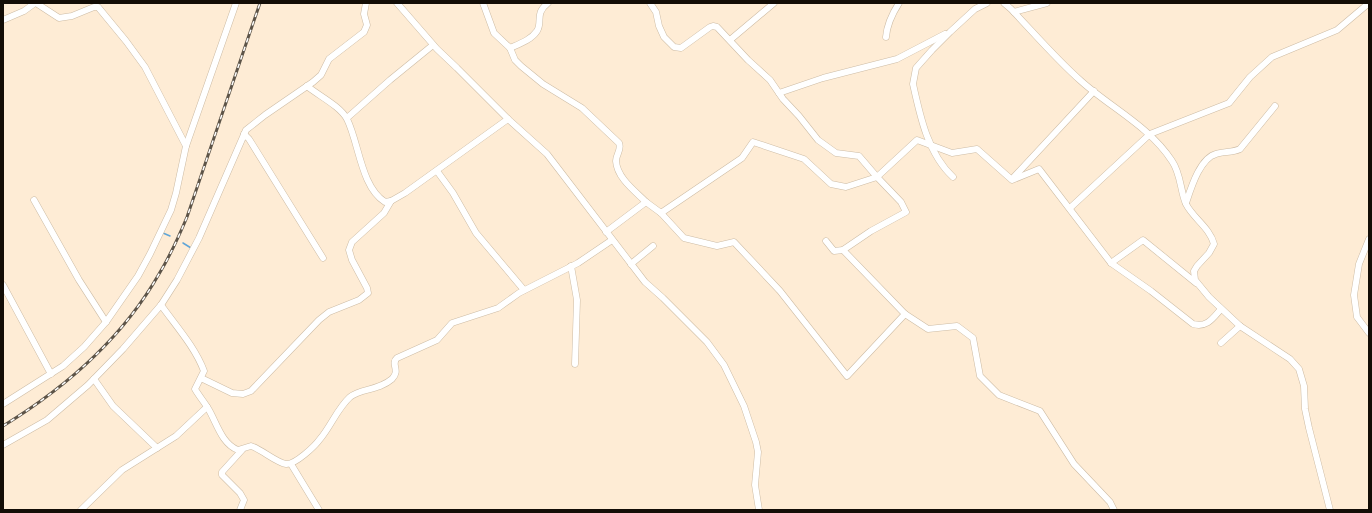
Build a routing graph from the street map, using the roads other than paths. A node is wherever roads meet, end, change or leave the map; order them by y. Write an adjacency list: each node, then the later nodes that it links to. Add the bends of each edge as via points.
1 (35, 3): 15 (street); 30 (street, via 59,18 98,7 145,67)
2 (236, 3): 30 (street)
3 (366, 3): 21 (street, via 364,14 367,25 364,32 329,59 321,75)
4 (397, 3): 19 (street)
5 (484, 3): 20 (street, via 494,33)
6 (548, 3): 20 (street, via 540,11 538,30)
7 (650, 3): 18 (street, via 656,12 660,31 674,46 685,46 713,26 717,26)
8 (774, 3): 18 (street)
9 (899, 3): 17 (street, via 889,21)
10 (987, 3): 16 (street, via 975,9)
11 (1004, 3): 14 (street)
12 (1047, 3): 14 (street)
13 (1369, 3): 28 (street, via 1337,30 1272,57 1250,77 1229,102)
14 (1014, 12): 22 (street)
15 (3, 20)
16 (950, 32): 23 (street, via 897,59 823,78); 29 (street, via 916,68 913,79 920,116)
17 (886, 37)
18 (730, 40): 23 (street)
19 (433, 45): 25 (street); 26 (street)
20 (510, 48): 37 (street, via 520,66 543,84 582,108 619,143 616,160 618,170 626,183)
21 (308, 86): 25 (street, via 330,101); 27 (street, via 264,115)
22 (1094, 92): 28 (street); 34 (street)
23 (779, 93): 33 (street, via 818,140 836,153 859,156)
24 (1275, 106): 38 (street, via 1240,149 1208,158 1196,176)
25 (347, 118): 36 (street, via 370,184 381,200)
26 (508, 119): 31 (street); 41 (street, via 547,154)
27 (244, 134): 47 (street); 54 (street, via 199,238)
28 (1150, 134): 38 (street, via 1172,161 1180,177); 39 (street)
29 (932, 145): 32 (street, via 939,161); 33 (street, via 917,140); 34 (street, via 952,153 977,150)
30 (186, 146): 57 (street, via 176,193 161,232 138,276)
31 (437, 171): 36 (street); 53 (street, via 476,233)
32 (953, 176)
33 (877, 177): 40 (street, via 846,187 830,184 804,160 753,142 742,158); 46 (street, via 901,202 906,212 871,230)
34 (1012, 180): 39 (street, via 1039,169)
35 (34, 200): 57 (street)
36 (391, 201): 63 (street, via 384,213 352,242 349,250 368,293 359,300 329,312 319,320 251,391 243,394 232,393)
37 (646, 202): 40 (street); 41 (street)
38 (1186, 203): 51 (street, via 1214,244 1194,271)
39 (1070, 208): 48 (street)
40 (660, 212): 56 (street, via 684,238 717,246 734,242 780,291 847,376)
41 (606, 232): 43 (street)
42 (1369, 239): 59 (street, via 1359,264 1354,295 1357,317)
43 (612, 240): 49 (street); 50 (street)
44 (826, 241): 46 (street, via 834,251)
45 (654, 246): 49 (street)
46 (843, 250): 56 (street)
47 (323, 258)
48 (1111, 263): 51 (street, via 1143,240); 55 (street, via 1194,324 1200,326 1209,322)
49 (631, 264): 74 (street, via 645,282 707,342 724,365 744,406 756,442)
50 (572, 266): 53 (street); 61 (street, via 577,300)
51 (1198, 284): 55 (street)
52 (3, 285): 62 (street)
53 (524, 290): 70 (street, via 498,308 452,323 437,340 394,360 396,374 391,380 377,388 352,396 338,411 319,441)
54 (161, 305): 63 (street, via 188,341 201,364 204,371); 64 (street)
55 (1221, 309): 58 (street)
56 (905, 314): 75 (street, via 928,329 957,326 973,338 980,376 999,395 1040,411 1074,464 1110,502)
57 (106, 322): 62 (street, via 64,366)
58 (1240, 326): 60 (street); 76 (street, via 1290,359 1299,369 1304,386 1306,416)
59 (1369, 333)
60 (1221, 343)
61 (575, 364)
62 (51, 374): 65 (street)
63 (200, 378): 66 (street, via 195,389)
64 (94, 379): 67 (street, via 47,420); 68 (street, via 113,406)
65 (3, 404)
66 (207, 407): 68 (street, via 176,436); 69 (street, via 230,445)
67 (3, 445)
68 (156, 448): 71 (street, via 122,470)
69 (242, 450): 70 (street, via 251,446 284,464); 72 (street, via 222,472 244,500)
70 (291, 464): 73 (street)
71 (81, 510)
72 (240, 510)
73 (319, 510)
74 (759, 510)
75 (1114, 510)
76 (1330, 510)

